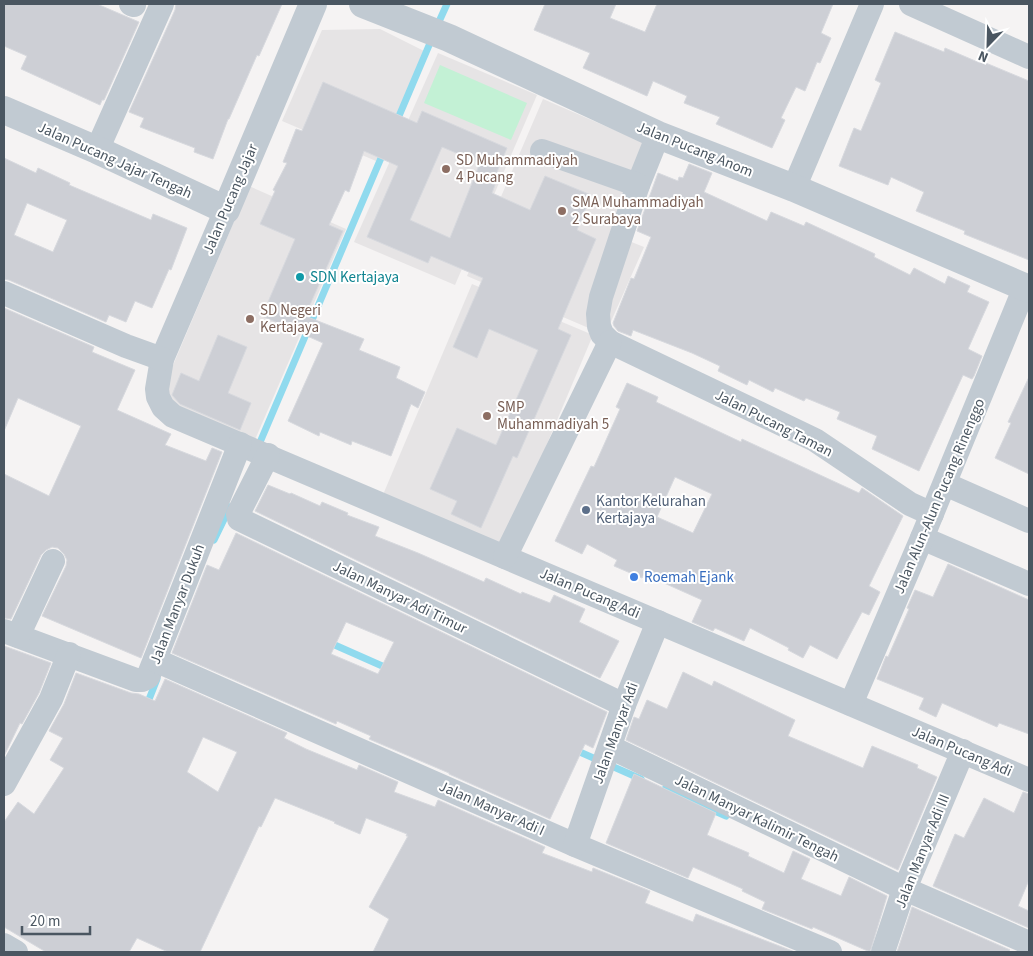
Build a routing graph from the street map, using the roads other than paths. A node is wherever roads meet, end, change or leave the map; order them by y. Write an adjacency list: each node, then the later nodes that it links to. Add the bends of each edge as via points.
1 (162, 4): 9 (street)
2 (313, 4): 13 (street, Jalan Pucang Jajar)
3 (363, 4): 8 (street, Jalan Pucang Anom, via 449,38)
4 (872, 4): 12 (street)
5 (910, 4): 6 (street)
6 (1029, 57)
7 (4, 110): 9 (street, Jalan Pucang Jajar Tengah)
8 (658, 136): 11 (street); 12 (street, Jalan Pucang Anom)
9 (97, 150): 13 (street, Jalan Pucang Jajar Tengah)
10 (542, 151): 11 (street)
11 (638, 185): 16 (street, via 601,296 599,326)
12 (794, 188): 14 (street, Jalan Pucang Anom)
13 (226, 210): 17 (street, Jalan Pucang Jajar)
14 (1027, 288): 20 (street, Jalan Alun-Alun Pucang Rinenggo)
15 (4, 293): 17 (street)
16 (610, 342): 21 (street, Jalan Pucang Taman, via 815,440 910,504); 24 (street)
17 (162, 359): 18 (street, Jalan Pucang Jajar)
18 (158, 397): 19 (street, Jalan Pucang Adi, via 163,408 173,416)
19 (253, 449): 24 (street, Jalan Pucang Adi); 30 (street, Jalan Manyar Dukuh); 32 (street, Jalan Manyar Adi Timur, via 239,519)
20 (945, 484): 21 (street, Jalan Alun-Alun Pucang Rinenggo); 22 (street)
21 (932, 514): 23 (street, Jalan Alun-Alun Pucang Rinenggo)
22 (1029, 521)
23 (922, 538): 26 (street); 31 (street, Jalan Alun-Alun Pucang Rinenggo)
24 (506, 557): 27 (street, Jalan Pucang Adi)
25 (53, 561): 28 (street)
26 (1029, 584)
27 (658, 622): 31 (street, Jalan Pucang Adi); 32 (street, Jalan Manyar Adi)
28 (11, 634): 29 (street, Jalan Manyar Dukuh)
29 (67, 660): 30 (street, Jalan Manyar Dukuh, via 139,680 148,677); 36 (street, via 50,699)
30 (162, 663): 37 (street, Jalan Manyar Adi I)
31 (851, 704): 33 (street, Jalan Pucang Adi)
32 (624, 705): 34 (street, Jalan Manyar Adi)
33 (963, 751): 35 (street, Jalan Pucang Adi); 38 (street, Jalan Manyar Adi III)
34 (606, 756): 37 (street, Jalan Manyar Adi); 38 (street, Jalan Manyar Kalimir Tengah)
35 (1029, 780)
36 (4, 784)
37 (575, 845): 40 (street, Jalan Manyar Adi I)
38 (903, 893): 39 (street, Jalan Manyar Kalimir Tengah); 41 (street, Jalan Manyar Adi III)
39 (1029, 943)
40 (830, 952)
41 (883, 952)

